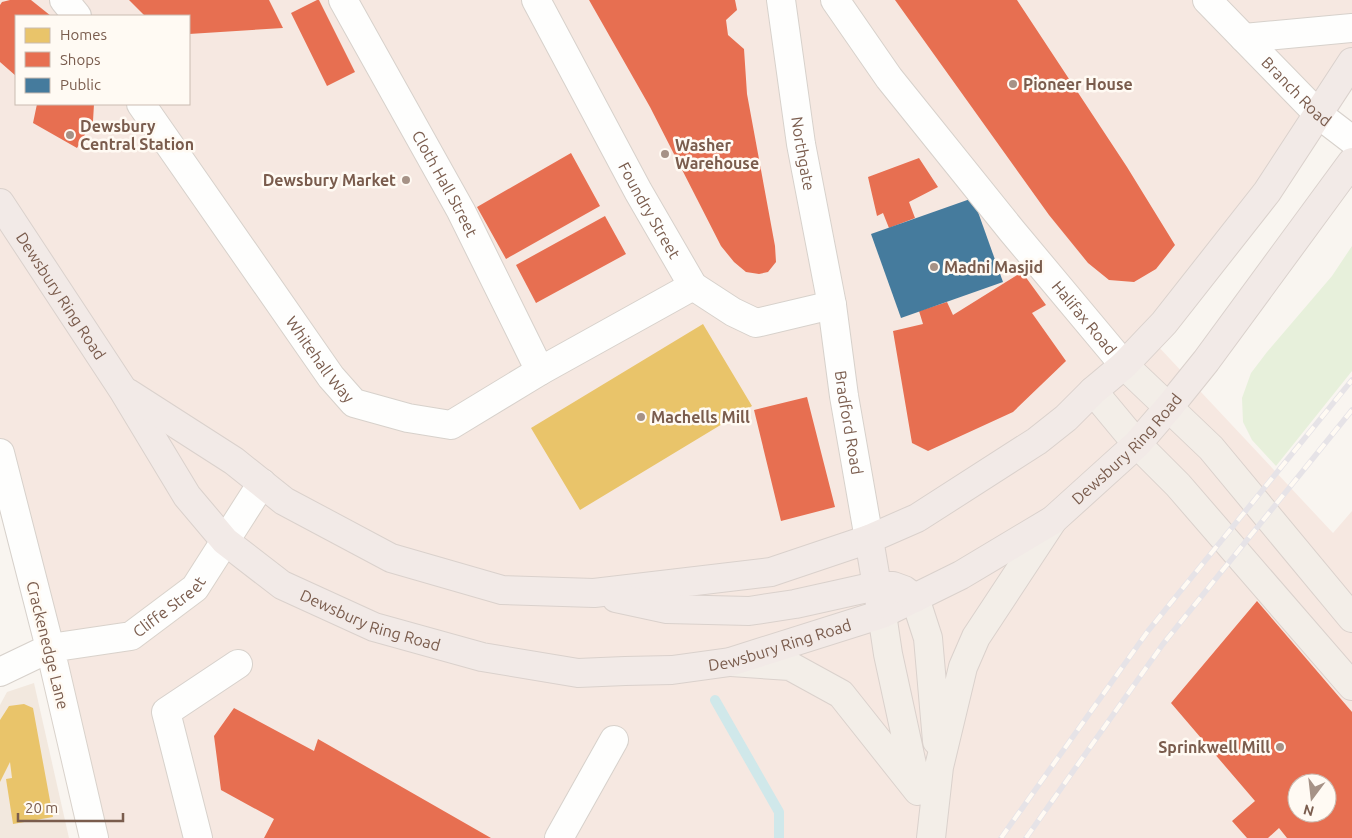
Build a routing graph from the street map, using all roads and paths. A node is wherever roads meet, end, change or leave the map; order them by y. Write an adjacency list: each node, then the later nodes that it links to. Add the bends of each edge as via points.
1 (64, 0): 7 (street)
2 (343, 0): 19 (street, Cloth Hall Street, via 461,211)
3 (536, 0): 16 (street, Foundry Street)
4 (780, 0): 17 (street, Northgate, via 801,144)
5 (835, 0): 18 (street, Halifax Road, via 889,78)
6 (1207, 0): 9 (street, Branch Road)
7 (76, 15)
8 (1352, 28): 9 (street, Branch Road)
9 (1244, 38): 12 (street, Branch Road)
10 (1352, 62): 12 (highway, Dewsbury Ring Road)
11 (142, 105): 19 (street, Whitehall Way, via 331,377 354,403 408,418 451,425)
12 (1318, 114): 13 (street, Branch Road); 18 (highway, Dewsbury Ring Road, via 1267,192 1164,323)
13 (1352, 140)
14 (1352, 162): 22 (highway, Dewsbury Ring Road)
15 (0, 203): 20 (highway, Dewsbury Ring Road)
16 (693, 286): 17 (street, Foundry Street, via 756,323); 19 (street, Whitehall Way)
17 (832, 305): 27 (street, Bradford Road)
18 (1124, 365): 21 (highway, Dewsbury Ring Road); 22 (main road, Halifax Road)
19 (540, 371)
20 (122, 390): 25 (highway, Dewsbury Ring Road, via 234,461); 28 (highway, Dewsbury Ring Road, via 187,496)
21 (1092, 391): 23 (main road); 27 (highway, Dewsbury Ring Road, via 1037,441 917,518)
22 (1169, 407): 23 (highway, Dewsbury Ring Road); 33 (main road, Halifax Road, via 1211,448)
23 (1137, 444): 26 (highway, Dewsbury Ring Road); 38 (main road, via 1178,485)
24 (0, 453): 34 (street, Crackenedge Lane)
25 (262, 483): 28 (street, Cliffe Street); 30 (highway, Dewsbury Ring Road, via 284,501 391,558 502,590)
26 (1053, 520): 31 (highway, Dewsbury Ring Road, via 961,575); 40 (main road, via 976,637 963,667)
27 (868, 539): 29 (highway); 30 (highway, Dewsbury Ring Road, via 771,572)
28 (225, 541): 34 (street, Cliffe Street, via 195,588 131,636); 35 (highway, Dewsbury Ring Road, via 282,586 374,627 482,658 578,673 672,670)
29 (876, 586): 30 (highway, via 749,611 667,609); 31 (highway, via 898,588); 32 (highway)
30 (594, 593)
31 (915, 598): 32 (highway, Dewsbury Ring Road); 40 (main road, via 928,638)
32 (882, 614): 35 (highway, Dewsbury Ring Road); 41 (main road)
33 (1352, 618)
34 (50, 648): 37 (street, Cliffe Street); 42 (street, Crackenedge Lane)
35 (730, 662): 41 (main road, via 790,666 841,694)
36 (238, 664): 43 (street, via 166,712)
37 (0, 672)
38 (1352, 686)
39 (614, 740): 44 (street)
40 (940, 767): 45 (main road)
41 (918, 791): 45 (main road)
42 (94, 838)
43 (198, 838)
44 (559, 838)
45 (930, 838)

